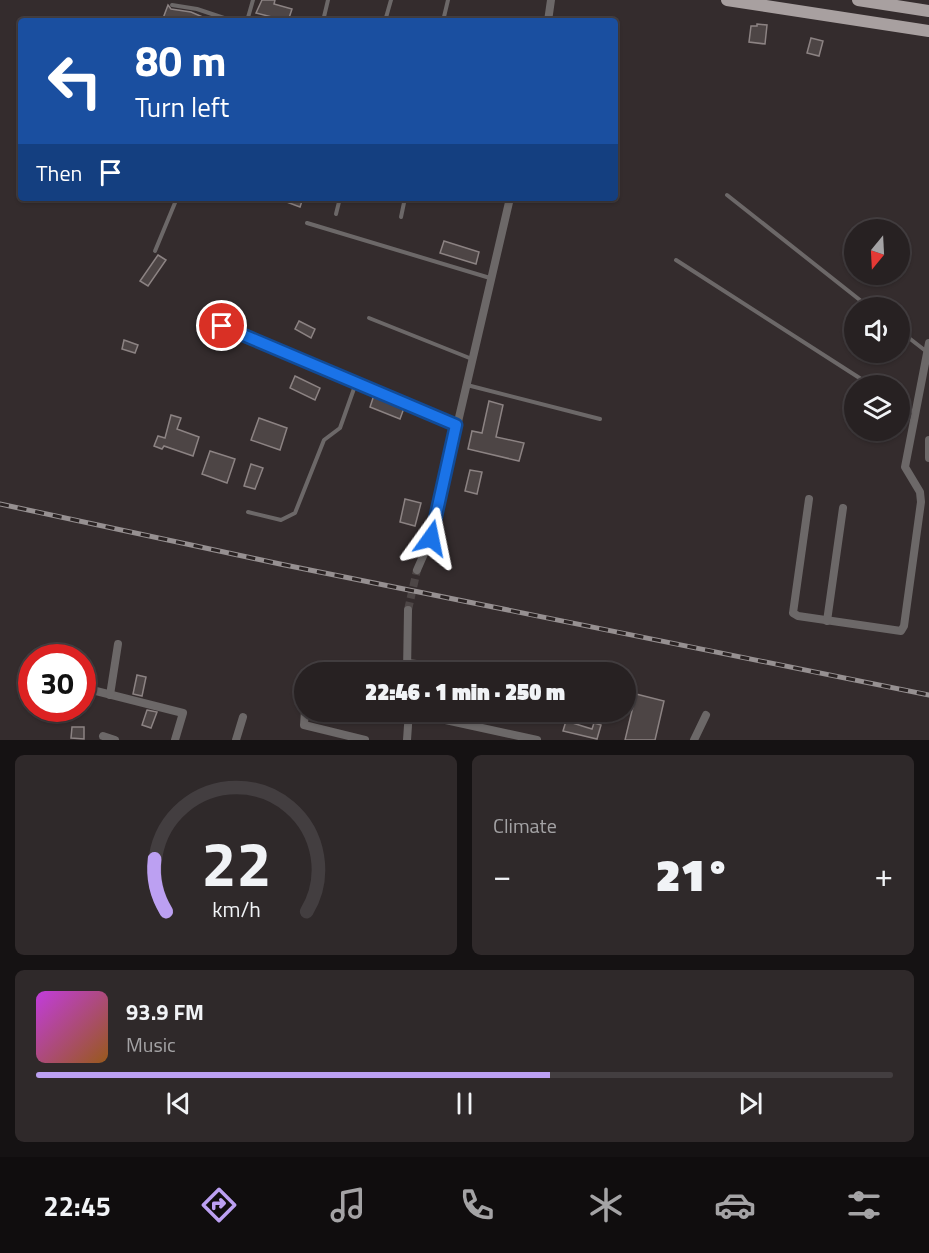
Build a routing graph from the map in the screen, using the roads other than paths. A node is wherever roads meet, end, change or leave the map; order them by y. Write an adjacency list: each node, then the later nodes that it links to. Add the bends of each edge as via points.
1 (253, 0): 11 (lane)
2 (328, 0): 12 (lane)
3 (391, 0): 13 (lane)
4 (448, 0): 14 (lane)
5 (551, 0): 15 (street)
6 (727, 0): 16 (main road)
7 (858, 0): 9 (main road)
8 (172, 5): 10 (lane)
9 (929, 11)
10 (224, 18)
11 (248, 18)
12 (323, 18)
13 (387, 18)
14 (444, 18)
15 (548, 18)
16 (929, 31)
17 (728, 195): 28 (lane)
18 (176, 201): 25 (lane)
19 (339, 201): 22 (lane)
20 (404, 201): 23 (lane)
21 (509, 201): 27 (street)
22 (336, 214)
23 (401, 217)
24 (307, 223): 27 (lane)
25 (155, 251)
26 (676, 260): 35 (lane)
27 (490, 279): 34 (street)
28 (856, 297)
29 (369, 318): 34 (lane)
30 (222, 326): 36 (lane)
31 (910, 339): 33 (lane)
32 (929, 343): 33 (street)
33 (927, 353): 39 (street)
34 (472, 359): 37 (street)
35 (855, 375)
36 (356, 383): 41 (lane); 46 (lane, via 340,428 324,440 295,513 281,520)
37 (465, 385): 40 (lane); 41 (street)
38 (910, 410): 39 (lane)
39 (915, 413): 49 (street, via 905,467 920,492 921,502 903,629 897,633)
40 (600, 419)
41 (456, 425): 47 (street, via 431,538)
42 (929, 440): 43 (street)
43 (929, 458)
44 (809, 499): 49 (street, via 792,610 798,616)
45 (843, 508): 49 (street)
46 (248, 512)
47 (417, 570)
48 (408, 610): 51 (street)
49 (827, 621)
50 (118, 644): 53 (street)
51 (407, 662)
52 (96, 691): 53 (street)
53 (110, 695): 61 (street, via 183,713)
54 (706, 715): 66 (street)
55 (243, 717): 62 (street)
56 (304, 722): 63 (street)
57 (408, 722): 64 (street)
58 (458, 722): 65 (street)
59 (103, 736): 60 (street)
60 (115, 740)
61 (175, 740)
62 (236, 740)
63 (365, 740)
64 (407, 740)
65 (537, 740)
66 (694, 740)

